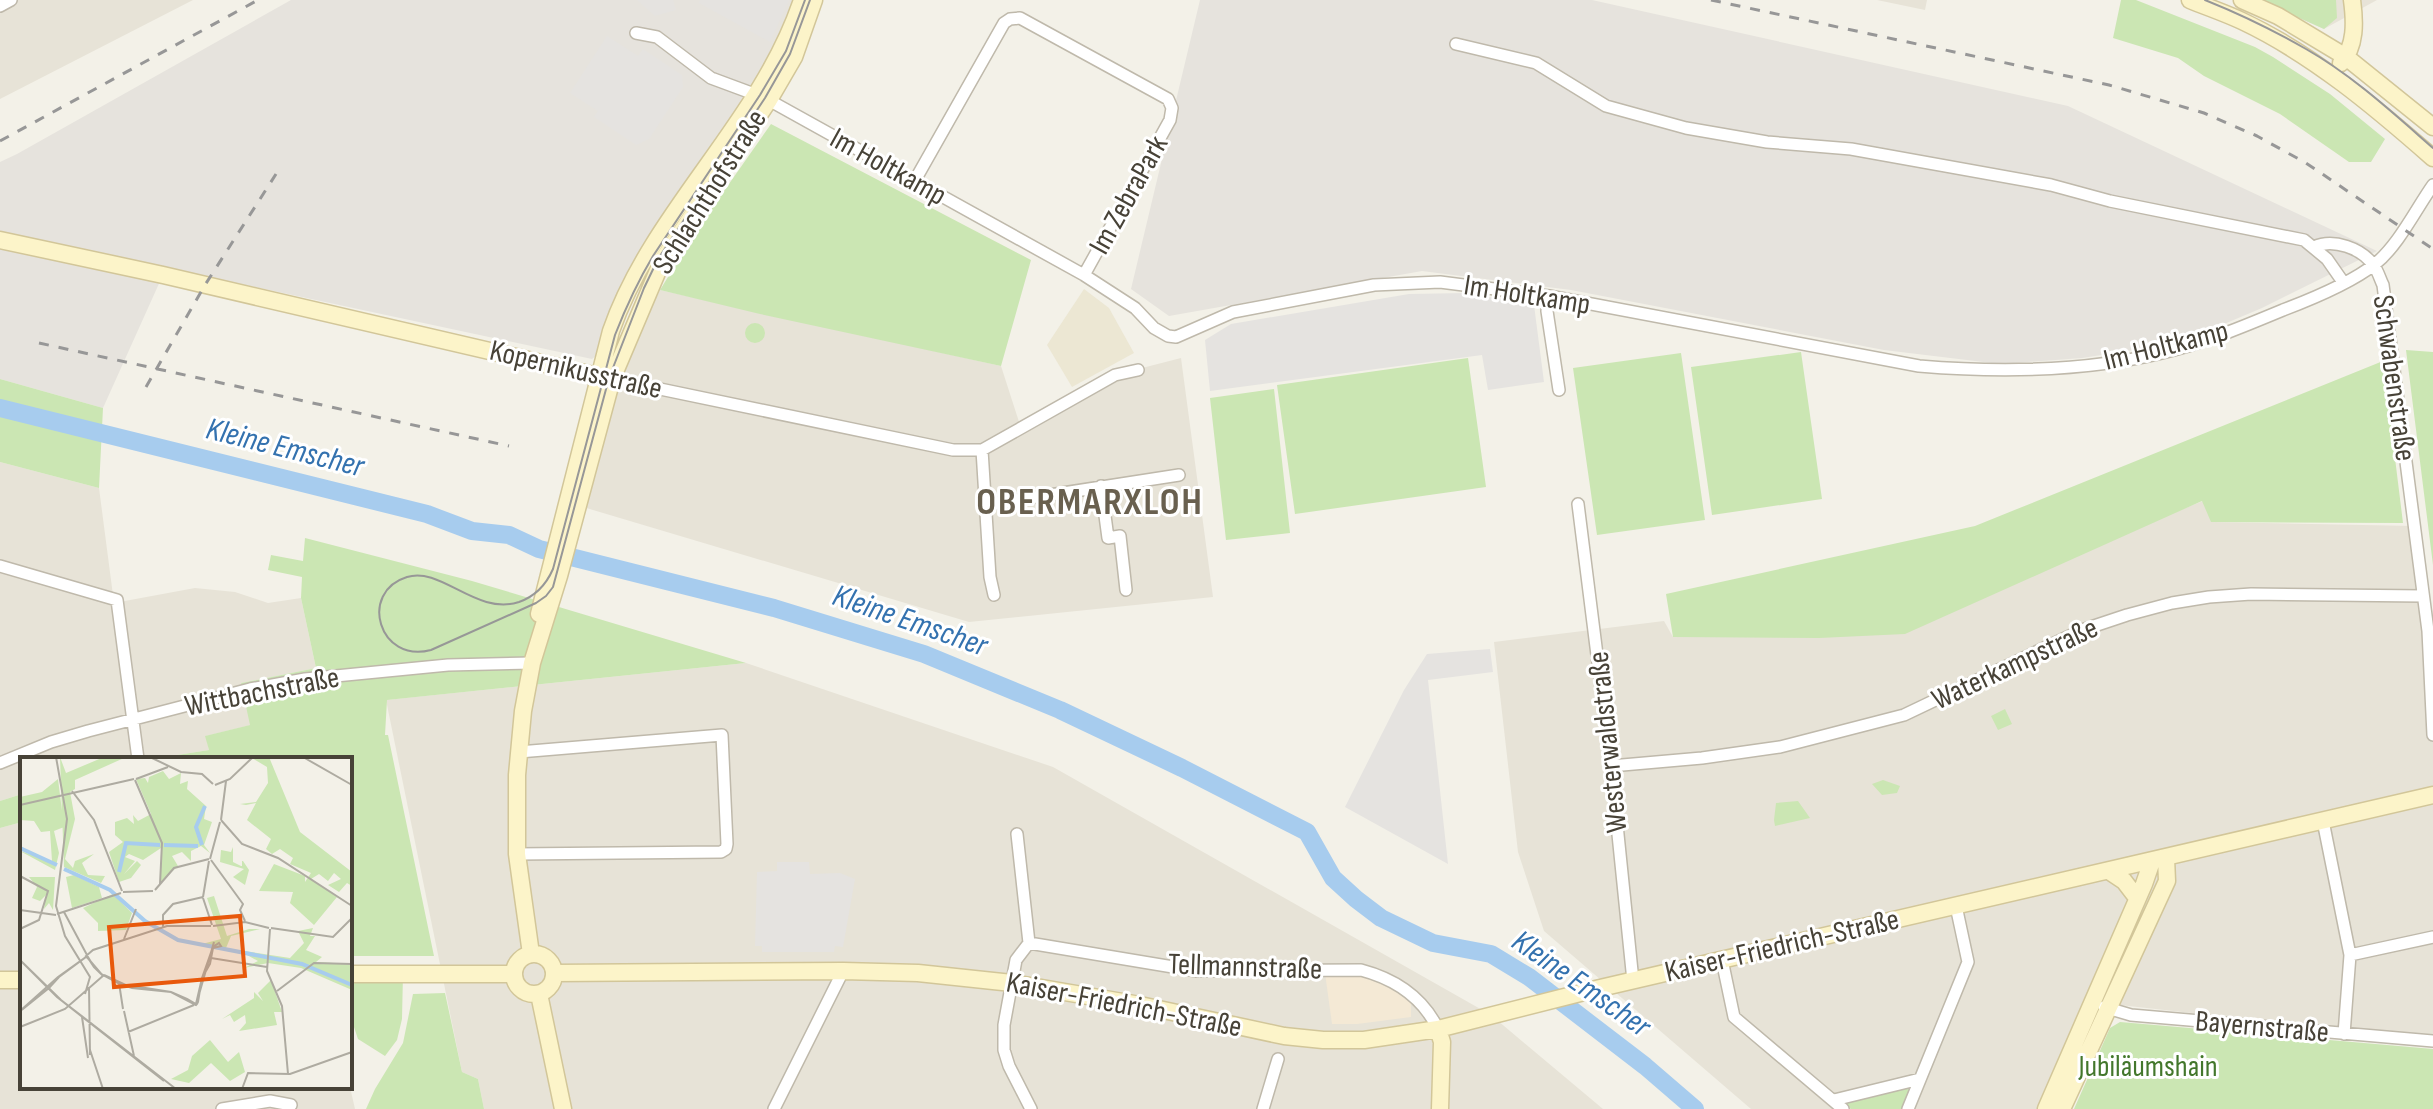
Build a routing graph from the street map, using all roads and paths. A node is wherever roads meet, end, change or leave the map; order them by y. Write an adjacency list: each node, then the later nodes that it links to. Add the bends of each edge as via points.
1 (11, 0): 7 (street)
2 (802, 0): 12 (street, Schlachthofstraße)
3 (814, 0): 12 (street, Schlachthofstraße, via 794,57)
4 (2190, 0): 11 (street, via 2243,22)
5 (2242, 0): 10 (street)
6 (2352, 0): 10 (street, via 2354,30)
7 (0, 6)
8 (636, 33): 12 (street, Schlachthofstraße, via 657,37 711,78)
9 (1456, 44): 18 (street, via 1536,63 1606,106 1686,128 1851,149 2051,185 2304,240)
10 (2346, 57): 11 (street); 13 (street)
11 (2331, 76): 14 (street)
12 (764, 97): 15 (street, Im Holtkamp); 24 (street, Schlachthofstraße, via 662,261)
13 (2433, 127)
14 (2433, 158)
15 (914, 182): 20 (street, Im Holtkamp); 20 (street, Im ZebraPark, via 1004,23 1020,18 1168,99 1172,108)
16 (2433, 185): 19 (street, Schwabenstraße)
17 (0, 240): 24 (street, Kopernikusstraße)
18 (2314, 247): 19 (street, via 2338,244 2360,252); 21 (street)
19 (2374, 265): 21 (street, Im Holtkamp); 34 (street, Schwabenstraße, via 2383,285)
20 (1084, 275): 22 (street, Im Holtkamp, via 1135,308 1154,328 1176,337 1233,312 1374,285 1440,282)
21 (2343, 282): 22 (street, Im Holtkamp, via 2302,303 2174,350 2128,360 2027,369 1919,366)
22 (1549, 296): 25 (street)
23 (1138, 370): 26 (street, via 1115,375)
24 (606, 378): 26 (street, Kopernikusstraße, via 953,450); 35 (street, Schlachthofstraße)
25 (1559, 390)
26 (982, 450): 30 (street)
27 (1179, 475): 28 (street)
28 (1101, 486): 30 (street); 32 (street, via 1108,538 1120,536)
29 (1578, 504): 41 (street, Westerwaldstraße)
30 (985, 505): 33 (street)
31 (0, 566): 36 (street, via 117,600)
32 (1126, 590)
33 (994, 595)
34 (2423, 596): 37 (street, Schwabenstraße); 41 (street, Waterkampstraße, via 2251,594 2172,603 2082,630 1904,715 1780,747)
35 (532, 663): 36 (street, Wittbachstraße, via 305,679); 38 (street, Schlachthofstraße)
36 (133, 721): 39 (street); 40 (street, Wittbachstraße, via 51,742)
37 (2433, 735)
38 (519, 752): 45 (street, Schlachthofstraße); 45 (street, via 722,735 727,844 721,852)
39 (138, 757)
40 (0, 763)
41 (1611, 766): 59 (street, Westerwaldstraße)
42 (2433, 795): 43 (street, Kaiser-Friedrich-Straße)
43 (2323, 821): 46 (street, Kaiser-Friedrich-Straße); 53 (street)
44 (1017, 834): 51 (street)
45 (517, 854): 52 (street, Schlachthofstraße)
46 (2159, 859): 47 (street, Kaiser-Friedrich-Straße); 48 (street); 62 (street, via 2167,881)
47 (2109, 871): 48 (street); 49 (street, Kaiser-Friedrich-Straße)
48 (2137, 898): 62 (street)
49 (1956, 906): 54 (street, Kaiser-Friedrich-Straße); 67 (street, via 1968,962)
50 (2433, 937): 53 (street)
51 (1029, 943): 60 (street, via 1016,960); 63 (street, Tellmannstraße, via 1197,971 1361,970 1416,997)
52 (531, 954): 56 (street, via 544,956); 58 (street, via 521,958)
53 (2350, 955): 64 (street)
54 (1722, 960): 59 (street, Kaiser-Friedrich-Straße); 68 (street, via 1734,1017)
55 (843, 971): 56 (street, Kaiser-Friedrich-Straße); 60 (street, Kaiser-Friedrich-Straße); 72 (street)
56 (554, 973): 61 (street, via 550,986)
57 (352, 974): 58 (street)
58 (513, 974): 61 (street, via 523,992)
59 (1633, 981): 63 (street, Kaiser-Friedrich-Straße)
60 (1012, 983): 63 (street, Kaiser-Friedrich-Straße, via 1284,1036 1364,1040); 73 (street, via 1004,1050)
61 (539, 994): 71 (street)
62 (2100, 1006): 64 (street, Bayernstraße, via 2131,1015); 78 (street); 79 (street)
63 (1438, 1029): 75 (street)
64 (2344, 1034): 65 (street, Bayernstraße)
65 (2433, 1041)
66 (1278, 1059): 74 (street)
67 (1920, 1079): 68 (street); 77 (street)
68 (1834, 1100): 76 (street)
69 (291, 1105): 70 (street, via 270,1101)
70 (222, 1109)
71 (563, 1109)
72 (774, 1109)
73 (1031, 1109)
74 (1263, 1109)
75 (1440, 1109)
76 (1843, 1109)
77 (1908, 1109)
78 (2046, 1109)
79 (2062, 1109)

